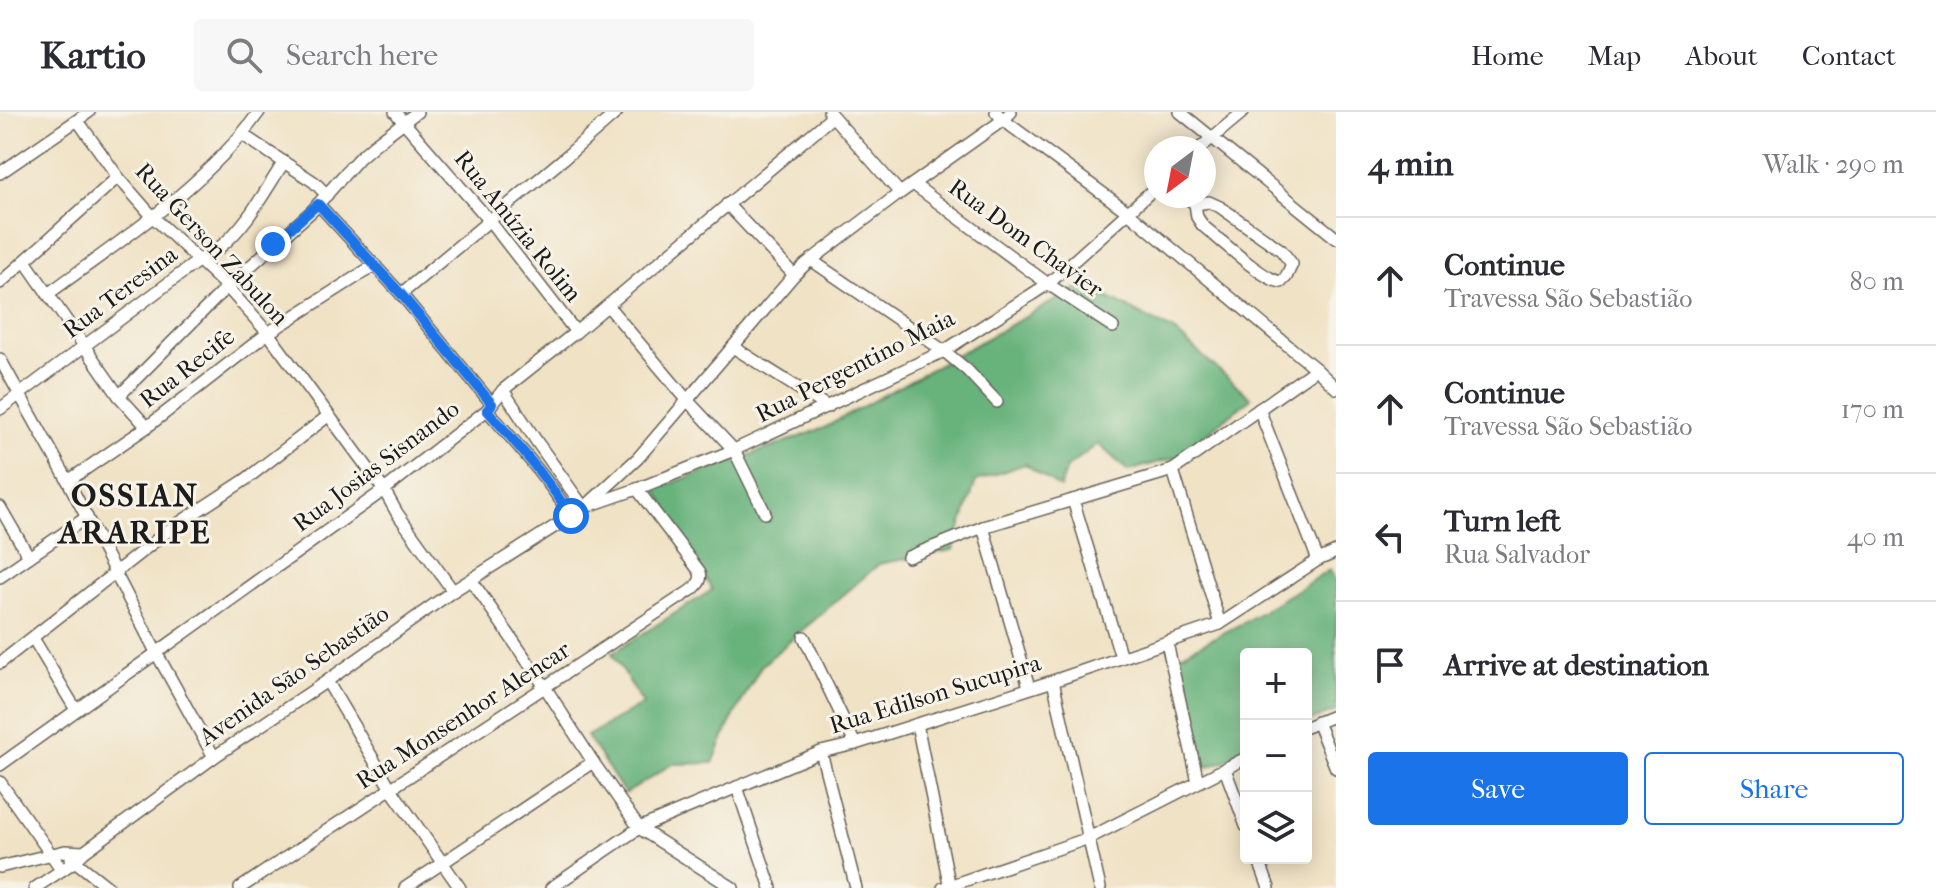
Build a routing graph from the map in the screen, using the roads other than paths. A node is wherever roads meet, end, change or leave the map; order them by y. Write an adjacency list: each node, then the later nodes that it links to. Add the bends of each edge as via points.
1 (89, 112): 10 (street)
2 (259, 112): 12 (street)
3 (395, 112): 11 (street, Rua Anúzia Rolim)
4 (417, 112): 11 (street)
5 (617, 112): 28 (street)
6 (1180, 112): 13 (street)
7 (1243, 112): 14 (street)
8 (831, 114): 20 (street); 24 (street, Rua Josias Sisnando)
9 (1003, 115): 19 (street); 26 (street)
10 (78, 121): 17 (street); 18 (street, Rua Gerson Zabulon)
11 (404, 123): 21 (street, via 359,158); 28 (street, Rua Anúzia Rolim)
12 (243, 135): 16 (street); 27 (street)
13 (1210, 136)
14 (1214, 136)
15 (1216, 141): 29 (street)
16 (284, 162): 21 (street); 32 (street, Rua Teresina, via 235,233)
17 (0, 173)
18 (118, 177): 27 (street, Rua Gerson Zabulon); 31 (street)
19 (913, 184): 20 (street); 36 (street, Rua Dom Chavier)
20 (900, 193): 30 (street)
21 (327, 195): 23 (street)
22 (1144, 198): 26 (street, Rua Pergentino Maia)
23 (318, 204): 33 (street); 37 (street)
24 (727, 204): 34 (street); 40 (street, Rua Josias Sisnando)
25 (1195, 204): 25 (street, via 1220,207 1281,250 1292,264 1286,277 1276,282 1203,226)
26 (1128, 212): 36 (street, Rua Pergentino Maia); 48 (street)
27 (152, 216): 32 (street, Rua Gerson Zabulon); 38 (street)
28 (489, 220): 39 (street); 42 (street, Rua Anúzia Rolim)
29 (1336, 238)
30 (811, 260): 34 (street); 46 (street)
31 (25, 261): 35 (street); 38 (street)
32 (198, 261): 37 (street, Rua Gerson Zabulon); 45 (street, Rua Teresina)
33 (375, 265): 39 (street); 43 (street, Rua Recife)
34 (794, 275): 44 (street)
35 (0, 283)
36 (1048, 284): 41 (street, Rua Dom Chavier); 46 (street, Rua Pergentino Maia)
37 (227, 287): 43 (street, Rua Gerson Zabulon); 52 (street)
38 (48, 294): 45 (street)
39 (401, 294): 55 (street)
40 (608, 306): 42 (street, Rua Josias Sisnando); 53 (street)
41 (1113, 327)
42 (576, 332): 50 (street, Rua Josias Sisnando)
43 (268, 333): 59 (street, Rua Gerson Zabulon); 60 (street, Rua Recife)
44 (733, 347): 53 (street); 56 (street)
45 (84, 348): 51 (street, Rua Teresina); 52 (street)
46 (944, 351): 54 (street); 56 (street, Rua Pergentino Maia)
47 (0, 359): 51 (street)
48 (1316, 369): 49 (street); 58 (street)
49 (1336, 388)
50 (503, 390): 55 (street, Rua Josias Sisnando); 68 (street)
51 (19, 395): 57 (street, Rua Teresina); 63 (street)
52 (119, 396): 60 (street)
53 (688, 401): 61 (street); 68 (street)
54 (997, 402)
55 (489, 407): 65 (street, Rua Josias Sisnando); 70 (street)
56 (828, 407): 61 (street, Rua Pergentino Maia)
57 (0, 409)
58 (1259, 409): 62 (street); 76 (street)
59 (328, 416): 65 (street, Rua Gerson Zabulon); 77 (street)
60 (147, 427): 63 (street, Rua Recife)
61 (734, 450): 64 (street, Rua Pergentino Maia); 69 (street)
62 (1173, 470): 66 (street); 81 (street)
63 (68, 481): 71 (street)
64 (637, 489): 68 (street, Rua Pergentino Maia); 90 (street, Rua Monsenhor Alencar, via 701,578 693,589)
65 (384, 490): 80 (street, Rua Gerson Zabulon); 85 (street, Rua Josias Sisnando)
66 (1073, 500): 72 (street); 86 (street)
67 (0, 507): 74 (street)
68 (584, 508): 70 (street, Avenida São Sebastião)
69 (765, 513)
70 (571, 516): 79 (street, Avenida São Sebastião)
71 (87, 517): 74 (street); 77 (street)
72 (983, 527): 75 (street); 91 (street)
73 (1336, 552): 76 (street, Rua Edilson Sucupira)
74 (29, 557): 78 (street)
75 (908, 557)
76 (1318, 560): 81 (street, Rua Edilson Sucupira)
77 (116, 573): 83 (street); 85 (street)
78 (0, 577)
79 (472, 581): 80 (street, Avenida São Sebastião); 90 (street)
80 (453, 591): 88 (street, Avenida São Sebastião)
81 (1220, 624): 84 (street, Rua Edilson Sucupira)
82 (804, 637): 96 (street)
83 (33, 638): 87 (street); 92 (street)
84 (1167, 643): 86 (street, Rua Edilson Sucupira); 105 (street)
85 (157, 654): 92 (street, Rua Josias Sisnando); 98 (street)
86 (1121, 657): 89 (street, Rua Edilson Sucupira)
87 (0, 663)
88 (327, 681): 98 (street, Avenida São Sebastião); 107 (street)
89 (1053, 681): 91 (street, Rua Edilson Sucupira); 110 (street)
90 (545, 687): 100 (street); 107 (street, Rua Monsenhor Alencar)
91 (1029, 687): 94 (street, Rua Edilson Sucupira)
92 (76, 710): 101 (street, Rua Josias Sisnando)
93 (1336, 715): 95 (street)
94 (917, 724): 96 (street, Rua Edilson Sucupira); 121 (street)
95 (1312, 724): 102 (street)
96 (855, 744): 97 (street, Rua Edilson Sucupira)
97 (821, 752): 106 (street, Rua Edilson Sucupira); 130 (street)
98 (214, 757): 112 (street, Avenida São Sebastião)
99 (1240, 761): 103 (street)
100 (593, 762): 109 (street); 115 (street)
101 (0, 765)
102 (1336, 768)
103 (1225, 769): 105 (street); 108 (street)
104 (0, 782): 113 (street)
105 (1198, 782): 110 (street)
106 (737, 787): 109 (street, Rua Edilson Sucupira); 129 (street)
107 (391, 789): 115 (street); 123 (street, Rua Monsenhor Alencar)
108 (1240, 810)
109 (639, 828): 119 (street, Rua Edilson Sucupira); 128 (street)
110 (1089, 838): 121 (street); 131 (street)
111 (65, 851): 112 (street); 113 (street); 114 (street)
112 (84, 852): 114 (street, Avenida São Sebastião)
113 (52, 856): 117 (street); 118 (street)
114 (74, 862): 118 (street, Avenida São Sebastião); 120 (street)
115 (443, 863): 124 (street); 125 (street)
116 (1260, 864): 132 (street)
117 (0, 867)
118 (62, 870): 122 (street, Avenida São Sebastião)
119 (565, 879): 126 (street, Rua Edilson Sucupira); 127 (street)
120 (102, 886)
121 (947, 887)
122 (35, 888)
123 (240, 888)
124 (405, 888)
125 (460, 888)
126 (551, 888)
127 (578, 888)
128 (733, 888)
129 (771, 888)
130 (856, 888)
131 (1100, 888)
132 (1269, 888)

